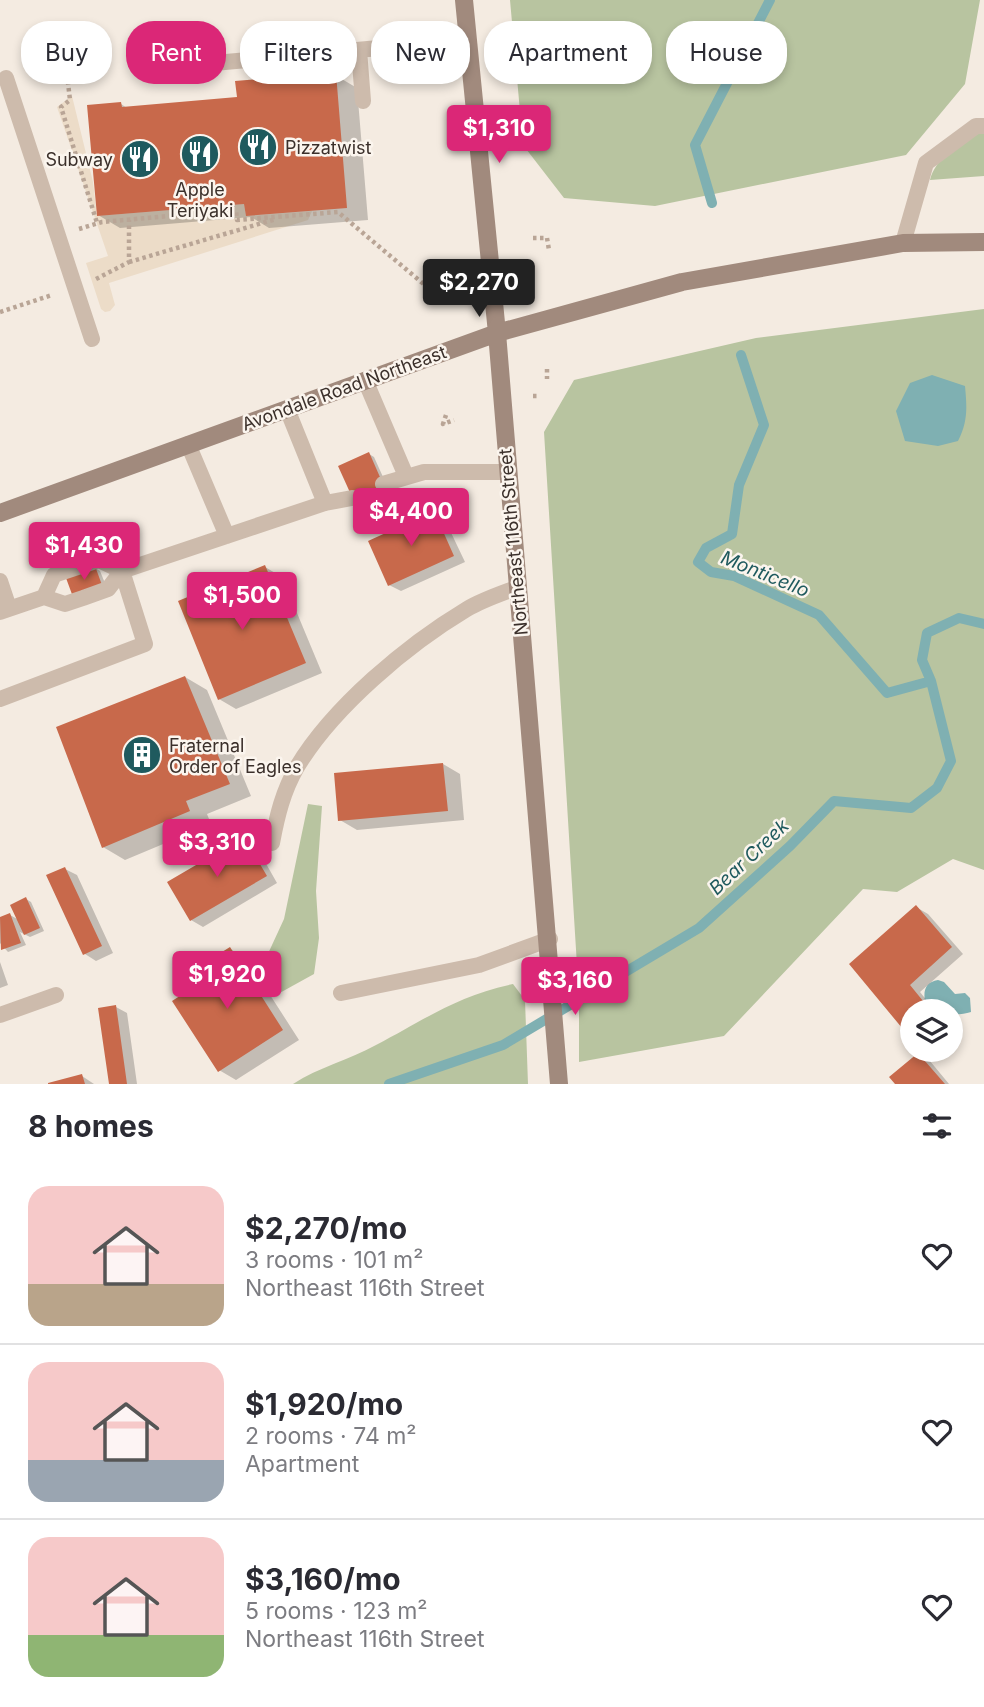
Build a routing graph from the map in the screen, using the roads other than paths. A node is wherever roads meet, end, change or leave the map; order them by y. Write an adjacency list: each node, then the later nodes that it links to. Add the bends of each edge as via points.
1 (464, 0): 2 (street, Northeast 116th Street)
2 (466, 21)
3 (371, 49): 4 (lane)
4 (359, 50): 5 (lane); 8 (lane)
5 (226, 62)
6 (470, 69): 12 (street, Northeast 116th Street)
7 (6, 78): 13 (lane)
8 (363, 102)
9 (984, 126): 11 (lane, via 926,163)
10 (984, 242): 11 (street, Avondale Road Northeast)
11 (903, 243): 12 (street, Avondale Road Northeast, via 682,282)
12 (497, 333): 14 (street, Avondale Road Northeast); 17 (street, Northeast 116th Street)
13 (92, 339)
14 (365, 380): 15 (street, Avondale Road Northeast); 18 (lane)
15 (287, 409): 16 (street, Avondale Road Northeast); 21 (lane)
16 (188, 444): 22 (street, Avondale Road Northeast); 23 (lane)
17 (506, 472): 18 (lane); 26 (street, Northeast 116th Street)
18 (407, 476): 19 (lane)
19 (383, 484)
20 (352, 498): 21 (lane)
21 (326, 503): 23 (lane)
22 (0, 513)
23 (227, 536): 24 (lane)
24 (122, 571): 27 (lane, via 108,589 65,604); 27 (lane, via 99,561 79,566 54,575); 29 (lane, via 145,644)
25 (0, 581): 28 (lane)
26 (516, 588): 30 (lane, via 468,608 397,659 346,707 295,770 278,810); 31 (street, Northeast 116th Street)
27 (44, 597): 28 (lane)
28 (5, 610)
29 (0, 699)
30 (272, 843)
31 (550, 939): 32 (lane, via 479,965); 35 (street, Northeast 116th Street)
32 (341, 993)
33 (56, 995): 34 (lane)
34 (0, 1015)
35 (559, 1084)

